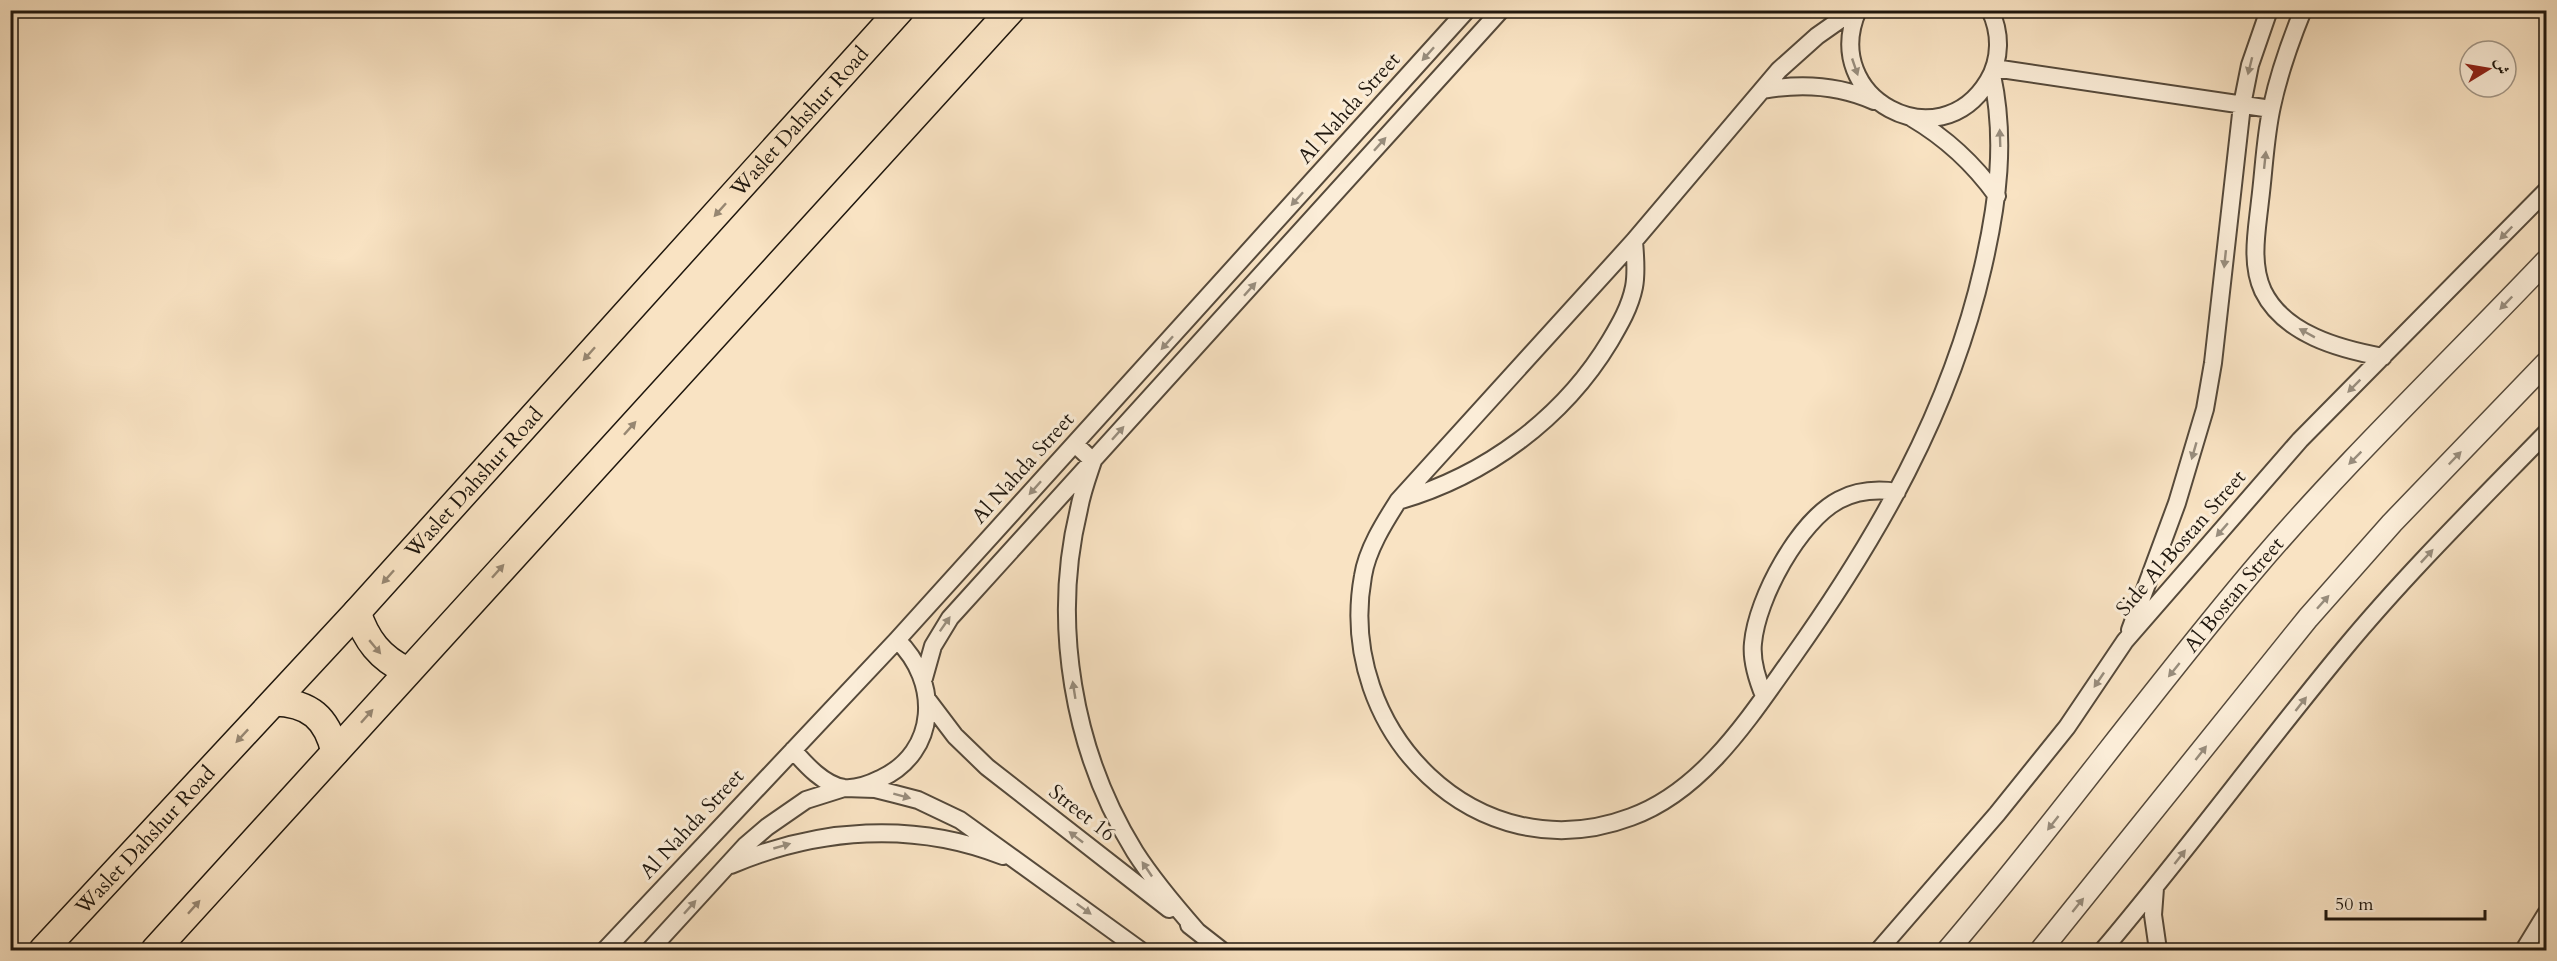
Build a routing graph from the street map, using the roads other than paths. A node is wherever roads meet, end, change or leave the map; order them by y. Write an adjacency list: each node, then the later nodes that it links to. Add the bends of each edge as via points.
1 (900, 10): 28 (main road, Waslet Dahshur Road, one-way to 28)
2 (1011, 10): 31 (main road, one-way to 2)
3 (1467, 10): 24 (street, Al Nahda Street, one-way to 24)
4 (1501, 10): 25 (street, one-way to 4)
5 (1856, 10): 12 (street, via 1797,52); 13 (street, one-way to 13, via 1851,33 1852,60 1863,85)
6 (1990, 10): 10 (street)
7 (2006, 10): 10 (street)
8 (2269, 10): 14 (street, one-way to 14, via 2250,65)
9 (2302, 10): 15 (street)
10 (1999, 46): 11 (street)
11 (1993, 71): 14 (street); 16 (street, via 1972,100 1959,110 1936,117); 18 (street, one-way to 11, via 2001,135)
12 (1763, 90): 13 (street, via 1815,86 1849,92); 19 (street)
13 (1882, 105): 16 (street)
14 (2242, 105): 15 (street); 30 (street, one-way to 30, via 2205,409 2177,503)
15 (2271, 109): 21 (street, one-way to 15, via 2337,347 2306,332 2277,311 2263,291 2256,267 2256,243)
16 (1912, 117): 18 (street, via 1965,158)
17 (2547, 190): 21 (street, Side Al Bostan Street, one-way to 21)
18 (1996, 196): 26 (street, via 1964,340 1928,432)
19 (1634, 241): 27 (street); 27 (street, via 1635,274 1628,309 1602,355 1570,393 1522,439 1491,460 1452,482)
20 (2547, 261): 51 (street, Al Bostan Street, one-way to 51, via 2341,472 2255,568)
21 (2383, 357): 30 (street, Side Al Bostan Street, one-way to 30, via 2300,440)
22 (2547, 363): 52 (street, one-way to 22, via 2308,618 2392,523)
23 (2547, 433): 41 (street, one-way to 23, via 2345,647)
24 (1075, 444): 25 (street); 29 (street, Al Nahda Street, one-way to 29)
25 (1093, 460): 32 (street, one-way to 25, via 933,646 950,618); 43 (street, one-way to 25, via 1135,851 1111,806 1078,710 1070,660 1067,599 1079,508)
26 (1897, 492): 33 (street, via 1843,584); 33 (street, via 1868,491 1839,500 1816,518 1794,546 1755,628 1754,663)
27 (1398, 501): 33 (street, via 1363,572 1359,600 1362,657 1377,703 1394,736 1431,780 1471,807 1515,825 1555,830 1587,829 1634,816 1695,779)
28 (357, 612): 31 (main road, one-way to 31, via 374,648); 35 (main road, Waslet Dahshur Road)
29 (897, 640): 32 (street, via 909,651); 36 (street, Al Nahda Street)
30 (2125, 641): 50 (street, Side Al Bostan Street, one-way to 50, via 2060,735)
31 (407, 671): 37 (main road, one-way to 31)
32 (924, 678): 34 (street)
33 (1764, 696)
34 (927, 699): 38 (street, via 927,718 921,735 901,765 870,784); 43 (street, Street 16, one-way to 34, via 987,767 955,736)
35 (274, 702): 37 (main road, via 291,702 308,709 331,735); 44 (main road, Waslet Dahshur Road, one-way to 44)
36 (793, 750): 38 (street, via 822,777); 46 (street, Al Nahda Street)
37 (335, 752): 45 (main road, one-way to 37)
38 (844, 788): 39 (street, one-way to 39, via 874,789 940,809 981,832); 40 (street, via 806,800 790,810 746,845)
39 (1019, 862): 40 (street, one-way to 39, via 812,838 873,832 952,840); 48 (street, one-way to 48)
40 (727, 866): 47 (street, one-way to 40)
41 (2155, 888): 53 (street); 54 (street, via 2153,915)
42 (2547, 914): 55 (street)
43 (1197, 931): 49 (street, Street 16)
44 (43, 951)
45 (155, 951)
46 (605, 951)
47 (650, 951)
48 (1140, 951)
49 (1221, 951)
50 (1879, 951)
51 (1948, 951)
52 (2041, 951)
53 (2103, 951)
54 (2158, 951)
55 (2524, 951)

